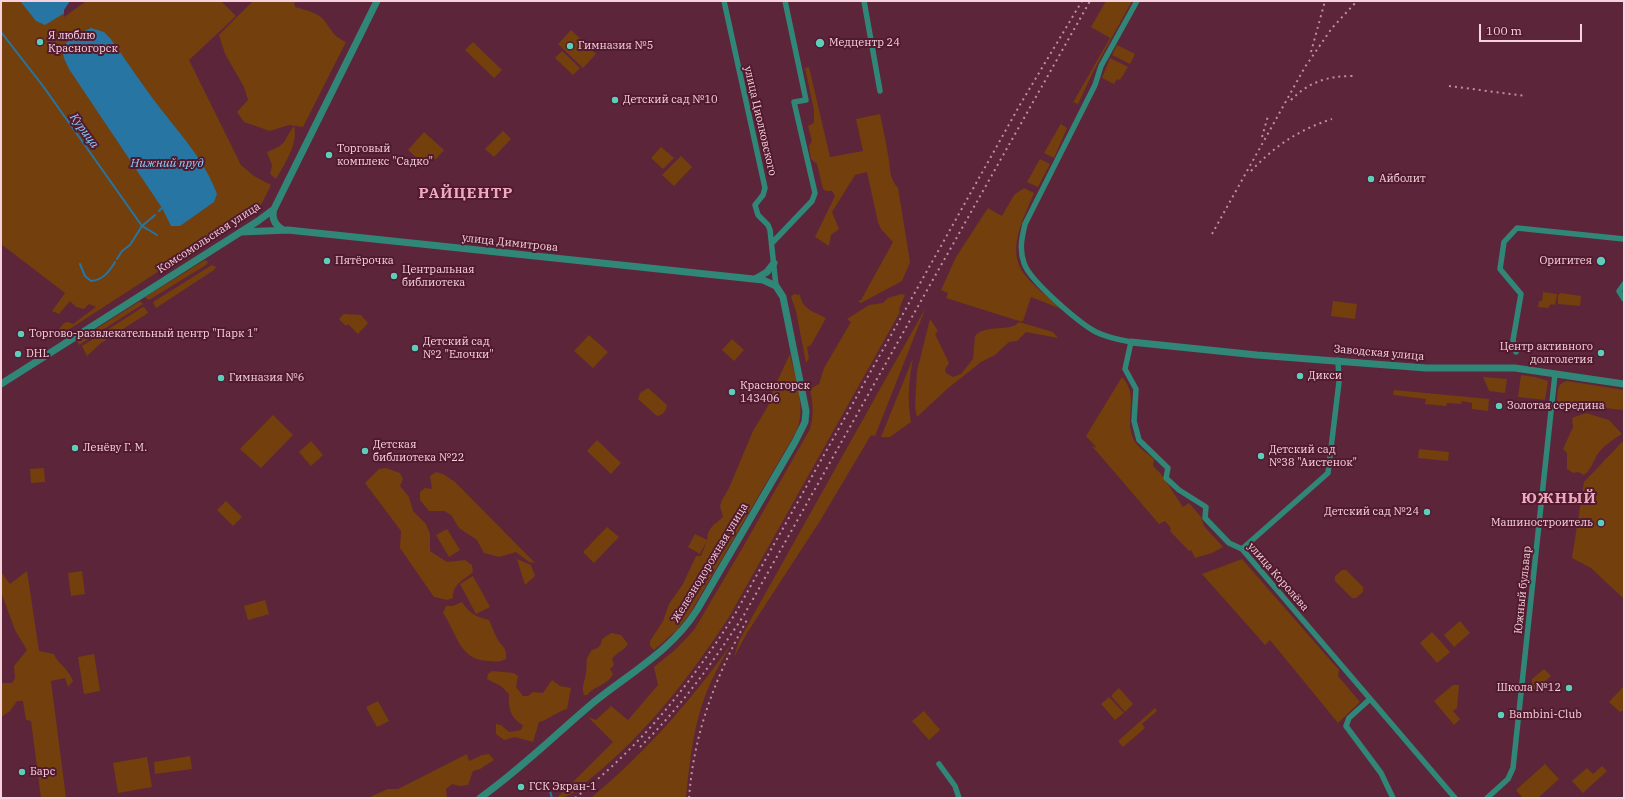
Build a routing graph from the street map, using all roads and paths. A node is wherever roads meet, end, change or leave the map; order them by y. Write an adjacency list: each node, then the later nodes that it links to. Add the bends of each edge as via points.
1 (377, 1): 7 (street, Комсомольская улица)
2 (724, 1): 11 (street, улица Циолковского, via 765,188 755,205 755,210 768,225)
3 (785, 1): 11 (street, via 806,100 794,102 815,193 812,201)
4 (864, 1): 6 (street)
5 (1137, 1): 17 (street, via 1101,66 1095,85 1040,192 1025,224 1021,246 1024,263 1030,275 1077,318 1098,333)
6 (880, 91)
7 (274, 209): 8 (street, via 274,222); 9 (street, Комсомольская улица)
8 (283, 230): 9 (street, улица Димитрова); 13 (street, улица Димитрова)
9 (241, 232): 21 (street, Комсомольская улица)
10 (1624, 239): 18 (street, via 1517,228 1504,242 1500,269 1521,294 1513,340)
11 (772, 243): 12 (street, улица Циолковского)
12 (774, 263): 13 (street, via 767,272); 15 (street, улица Циолковского)
13 (753, 279): 15 (street, улица Димитрова, via 768,281)
14 (1624, 284): 16 (street, via 1619,291)
15 (776, 286): 26 (street, Железнодорожная улица, via 783,297 806,411 805,422 795,442 697,610 680,634 609,690 524,765)
16 (1624, 299)
17 (1131, 342): 19 (street, Заводская улица); 23 (street, улица Королёва, via 1125,369 1136,389 1134,421 1139,440 1168,468 1166,478 1179,490 1206,507 1205,518 1229,543)
18 (1516, 352)
19 (1338, 360): 20 (street, Заводская улица, via 1426,368 1514,368); 23 (street, via 1339,382 1328,474)
20 (1555, 374): 22 (street, Заводская улица); 30 (street, Южный бульвар, via 1513,768 1508,778)
21 (1, 384)
22 (1624, 384)
23 (1242, 549): 24 (street, улица Королёва)
24 (1370, 699): 28 (street, via 1349,718 1346,726 1381,773); 29 (street, улица Королёва)
25 (939, 764): 27 (street, via 955,786)
26 (480, 798)
27 (959, 798)
28 (1393, 798)
29 (1455, 798)
30 (1487, 798)

